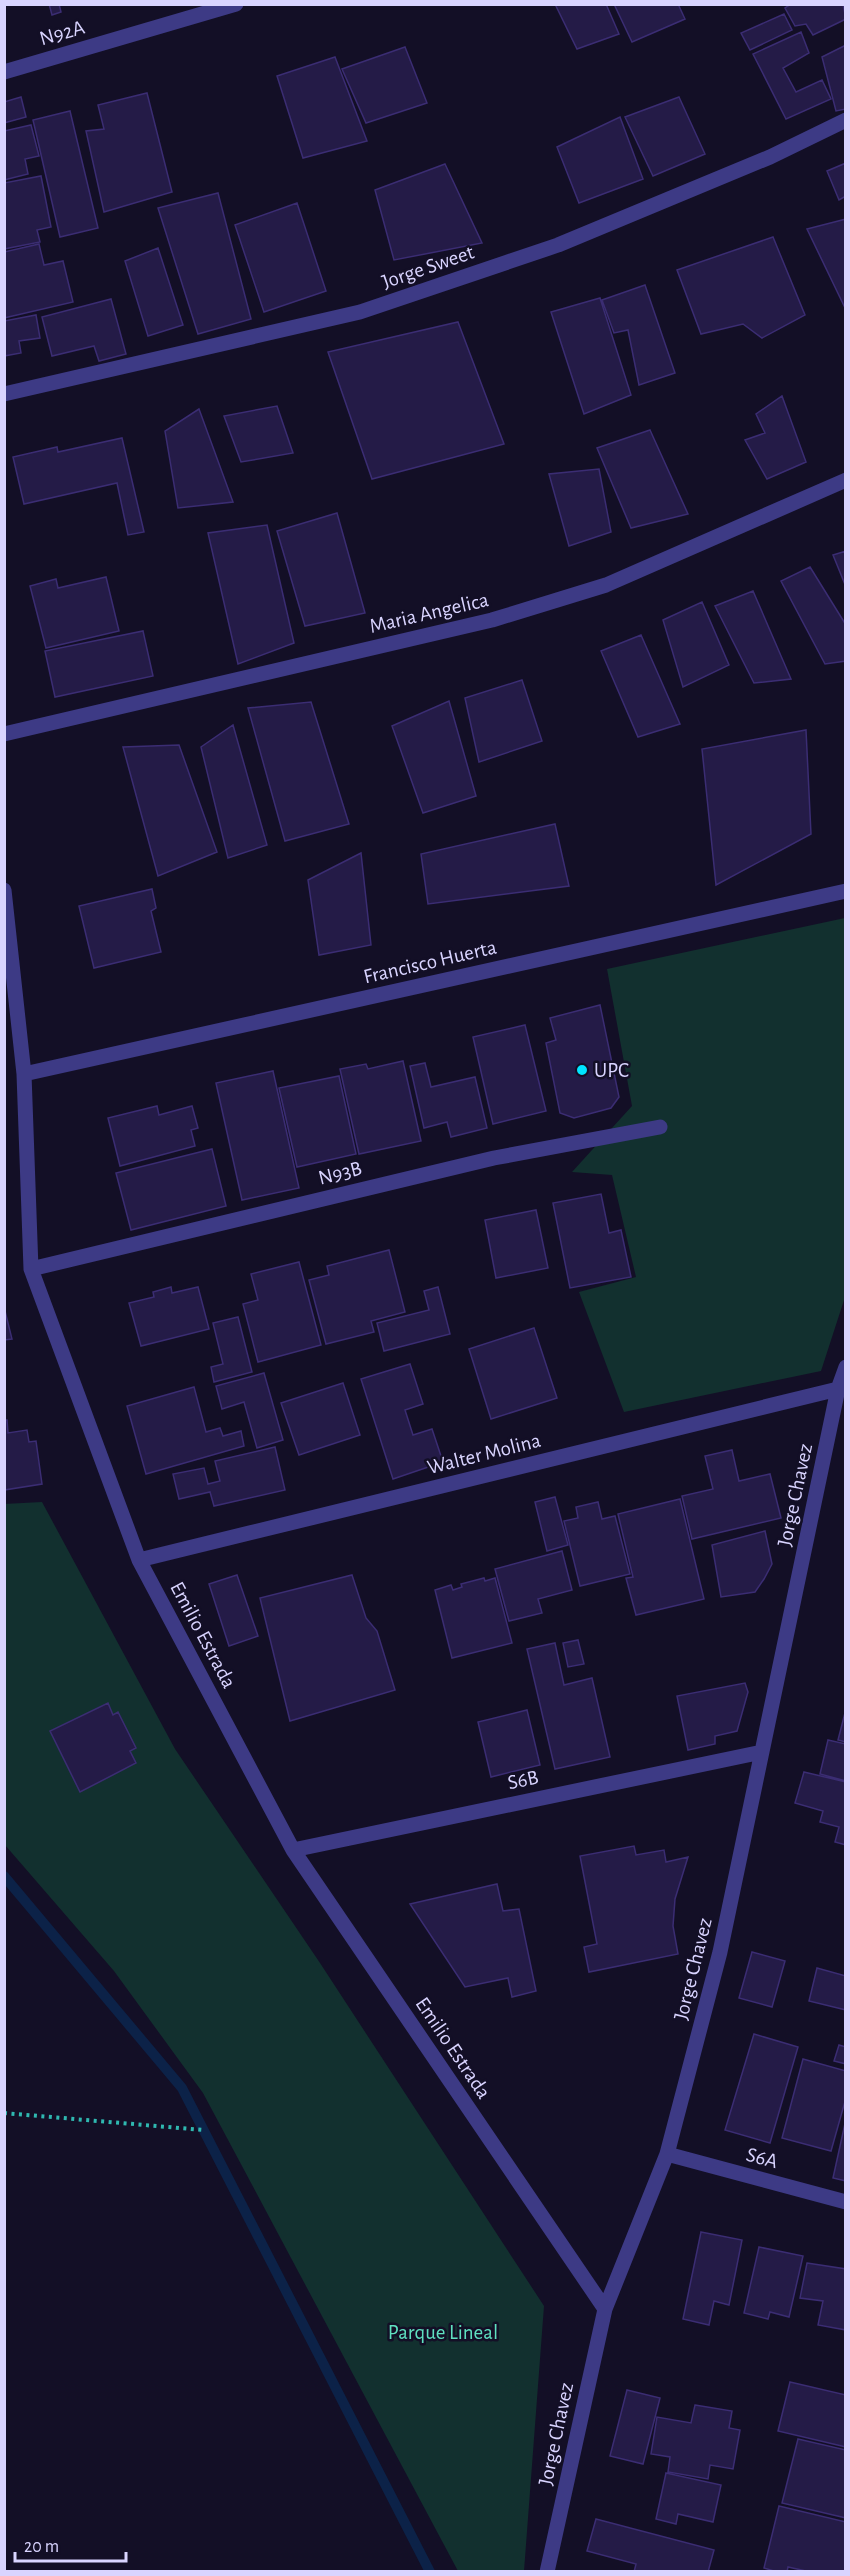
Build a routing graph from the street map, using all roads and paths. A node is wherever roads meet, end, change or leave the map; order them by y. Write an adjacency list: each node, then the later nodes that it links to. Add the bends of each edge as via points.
1 (236, 4): 2 (street, N92A)
2 (4, 72)
3 (846, 120): 4 (street, Jorge Sweet, via 770,158 558,245 360,312)
4 (4, 394)
5 (846, 480): 6 (street, Maria Angelica, via 606,585 492,620)
6 (4, 734)
7 (4, 890): 9 (street, Emilio Estrada)
8 (846, 891): 9 (street, Francisco Huerta)
9 (24, 1074): 11 (street, Emilio Estrada)
10 (660, 1127): 11 (street, N93B, via 494,1158)
11 (31, 1269): 14 (street, Emilio Estrada)
12 (846, 1366): 13 (street, Jorge Chavez)
13 (838, 1389): 14 (street, Walter Molina); 15 (street, Jorge Chavez)
14 (139, 1560): 16 (street, Emilio Estrada)
15 (762, 1752): 16 (street, S6B); 19 (street, Jorge Chavez, via 720,1952)
16 (293, 1850): 21 (street, Emilio Estrada)
17 (4, 2113): 18 (path)
18 (203, 2130)
19 (668, 2154): 20 (street, S6A); 21 (street, Jorge Chavez)
20 (846, 2202)
21 (605, 2309): 22 (street, Jorge Chavez)
22 (547, 2571)

